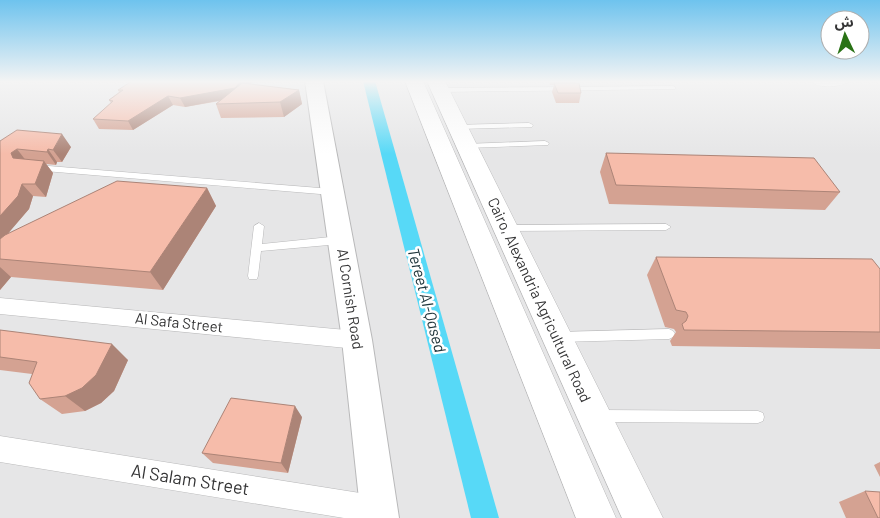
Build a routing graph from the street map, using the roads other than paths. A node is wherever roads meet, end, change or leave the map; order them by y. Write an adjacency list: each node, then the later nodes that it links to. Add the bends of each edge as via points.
1 (318, 105): 8 (street, Al Cornish Road)
2 (436, 105): 10 (highway, Cairo, Alexandria Agricultural Road)
3 (443, 105): 5 (highway, Cairo, Alexandria Agricultural Road)
4 (529, 125): 5 (lane)
5 (462, 136): 6 (lane); 9 (highway, Cairo, Alexandria Agricultural Road)
6 (545, 143)
7 (27, 167): 8 (lane)
8 (332, 192): 14 (street, Al Cornish Road)
9 (492, 198): 10 (highway); 12 (highway, Cairo, Alexandria Agricultural Road)
10 (463, 203): 18 (highway, Cairo, Alexandria Agricultural Road)
11 (259, 226): 15 (lane)
12 (506, 228): 13 (lane); 17 (highway, Cairo, Alexandria Agricultural Road)
13 (666, 228)
14 (340, 240): 15 (lane); 22 (street, Al Cornish Road)
15 (256, 248): 16 (lane)
16 (253, 276)
17 (534, 289): 18 (highway); 21 (highway, Cairo, Alexandria Agricultural Road)
18 (503, 295): 27 (highway, Cairo, Alexandria Agricultural Road)
19 (0, 306): 22 (street, Al Safa Street)
20 (669, 334): 21 (lane)
21 (556, 337): 23 (highway, Cairo, Alexandria Agricultural Road)
22 (357, 340): 26 (street, Al Cornish Road)
23 (594, 416): 24 (lane); 28 (highway, Cairo, Alexandria Agricultural Road)
24 (758, 416)
25 (0, 449): 26 (street, Al Salam Street)
26 (380, 514)
27 (596, 518)
28 (643, 518)

